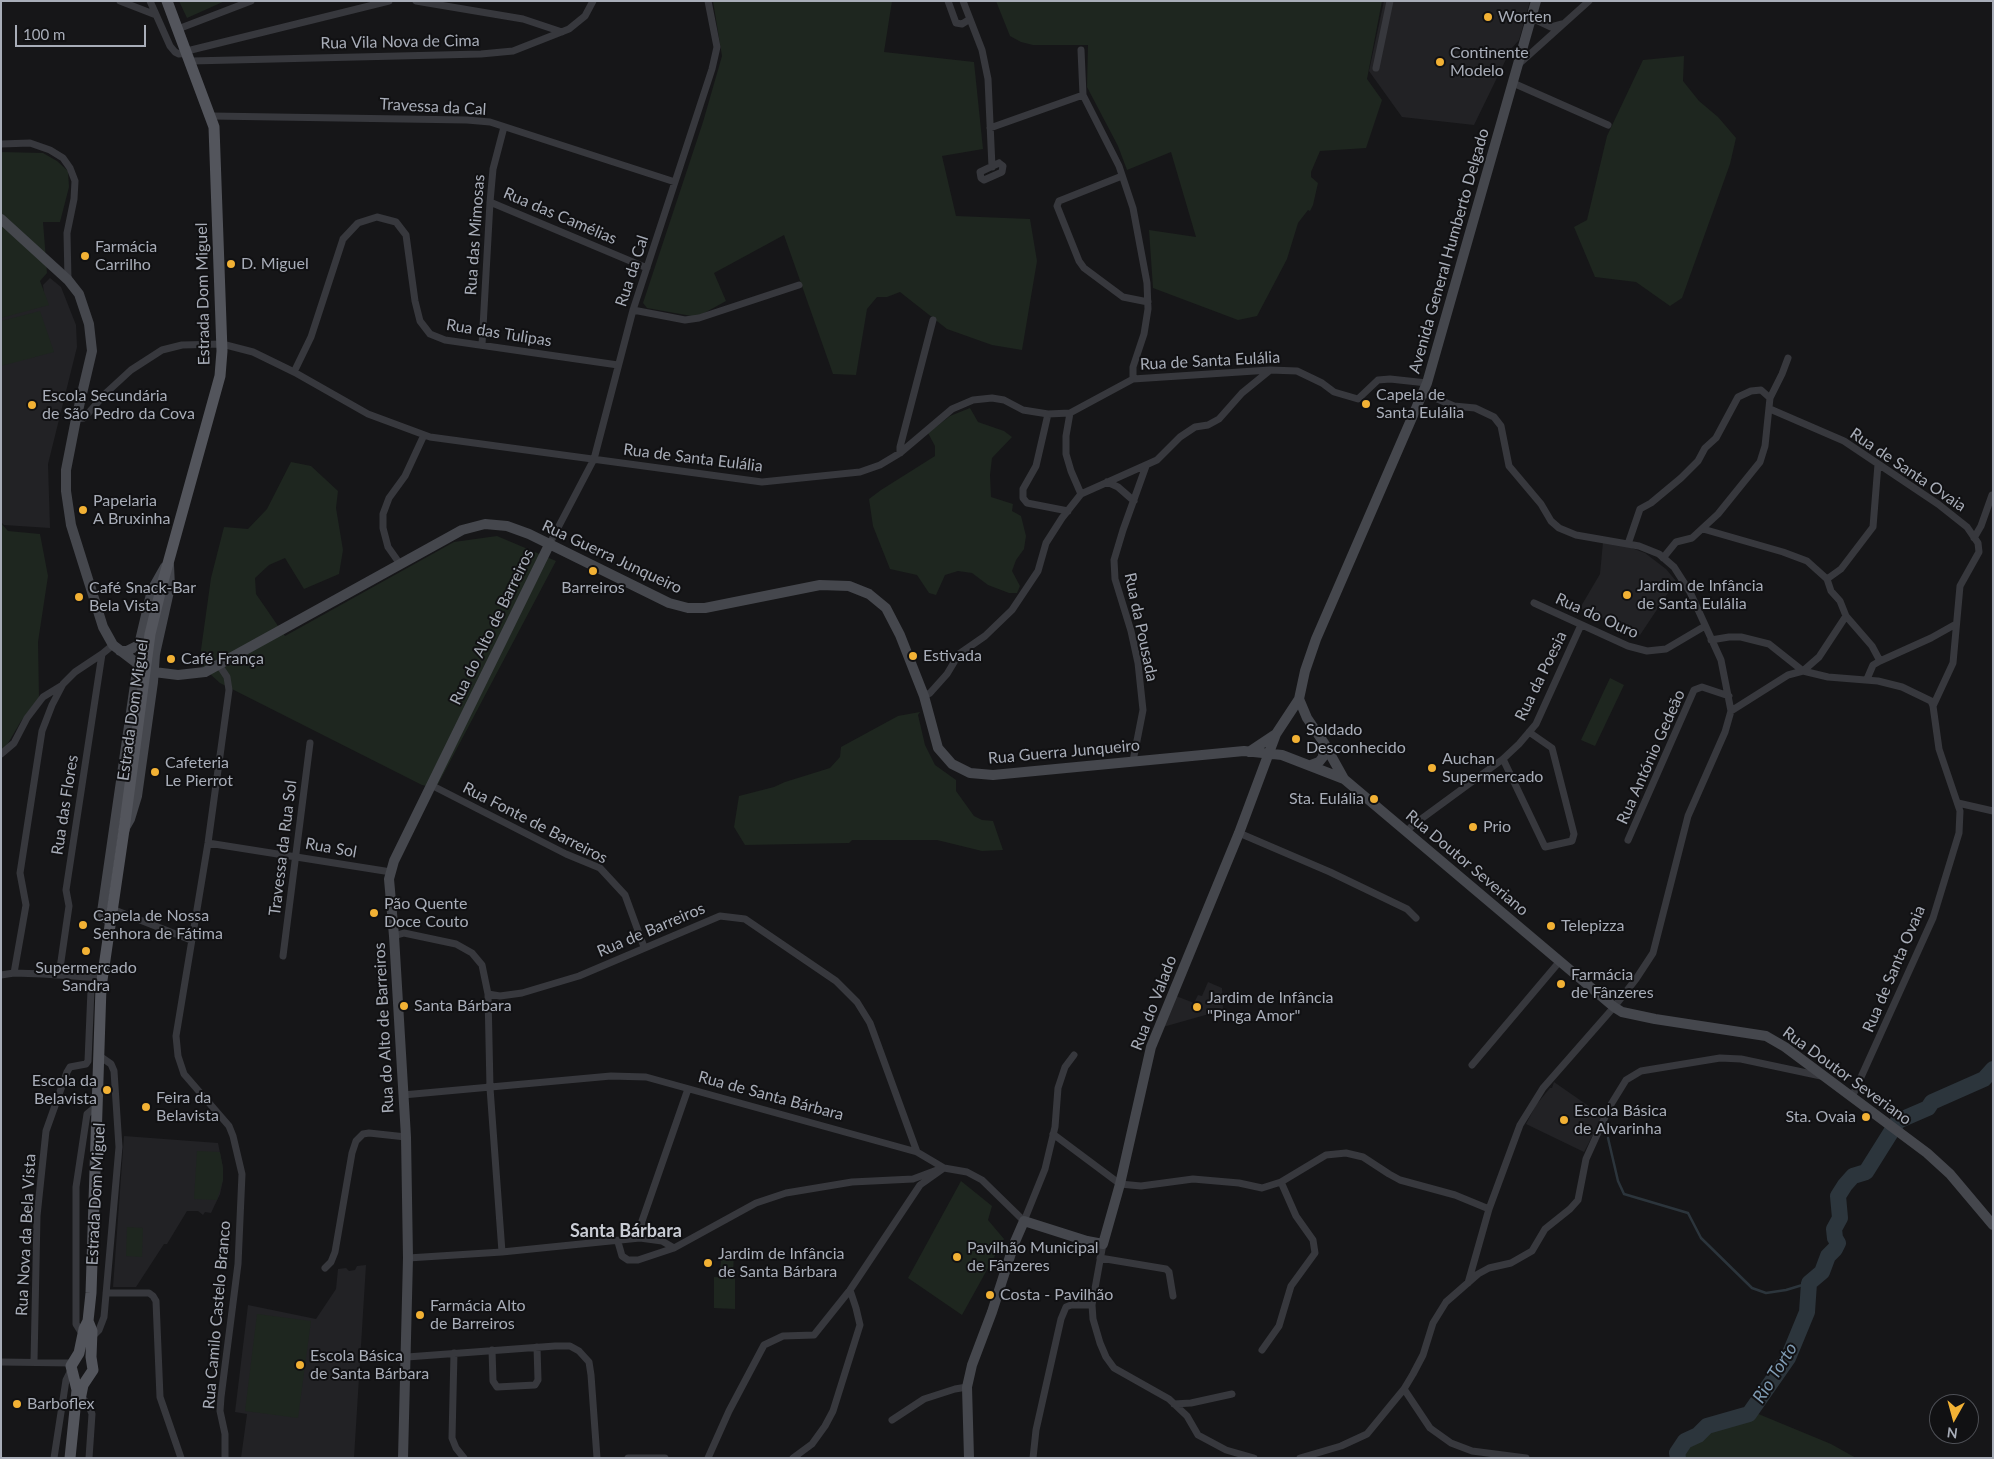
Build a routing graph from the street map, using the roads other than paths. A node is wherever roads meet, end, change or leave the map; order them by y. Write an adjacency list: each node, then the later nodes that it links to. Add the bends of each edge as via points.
1 (120, 1): 14 (street)
2 (150, 1): 14 (street)
3 (167, 1): 17 (main road, Estrada Dom Miguel)
4 (251, 1): 17 (street)
5 (389, 1): 20 (street)
6 (416, 1): 18 (street, via 523,19)
7 (593, 1): 18 (street, Rua Vila Nova de Cima, via 585,16)
8 (708, 1): 32 (street, Rua da Cal, via 717,47)
9 (948, 1): 15 (street, via 956,23 962,24)
10 (963, 1): 15 (street)
11 (1390, 1): 22 (street)
12 (1589, 1): 16 (street)
13 (1535, 6): 16 (street, via 1536,20 1551,27); 21 (street, Avenida General Humberto Delgado)
14 (156, 15): 20 (street, via 170,46 175,52)
15 (970, 19): 28 (street, via 982,50 988,79)
16 (1565, 23): 21 (street)
17 (178, 29): 20 (main road, Estrada Dom Miguel)
18 (562, 32): 20 (street, Rua Vila Nova de Cima, via 513,51 481,54)
19 (1081, 50): 24 (street)
20 (188, 55): 25 (main road, Estrada Dom Miguel)
21 (1518, 64): 23 (street, Avenida General Humberto Delgado)
22 (1376, 68)
23 (1513, 83): 26 (street); 48 (street, Avenida General Humberto Delgado)
24 (1083, 95): 28 (street); 31 (street)
25 (212, 116): 27 (street, Travessa da Cal, via 467,120); 41 (main road, Estrada Dom Miguel, via 216,139)
26 (1608, 125)
27 (504, 127): 32 (street, Travessa da Cal); 33 (street, Rua das Mimosas, via 493,169)
28 (990, 128): 30 (street)
29 (1, 144): 36 (street, via 30,143 63,158 70,168 75,181 67,233)
30 (992, 167)
31 (1122, 176): 38 (street, via 1133,208); 38 (street, via 1059,201 1058,206 1084,268 1123,298)
32 (675, 182): 35 (street, Rua da Cal)
33 (490, 202): 35 (street, Rua das Camélias); 42 (street, Rua das Mimosas)
34 (1, 219): 36 (street)
35 (646, 268): 39 (street, Rua da Cal)
36 (68, 280): 54 (street, via 79,294 87,317 92,351)
37 (799, 285): 39 (street, via 699,318 685,320)
38 (1148, 302): 47 (street, via 1144,334 1132,367)
39 (633, 310): 44 (street, Rua da Cal)
40 (933, 320): 56 (street)
41 (222, 344): 46 (street, Rua de Santa Eulália, via 253,352); 54 (street, Rua de Santa Eulália, via 182,345 162,350 131,370 84,418); 70 (main road, Estrada Dom Miguel, via 220,376)
42 (482, 345): 44 (street, Rua das Tulipas); 46 (street, Rua das Tulipas, via 445,340 430,334 420,322 406,235 396,222 377,217 358,222 343,238 312,337)
43 (1788, 358): 50 (street)
44 (618, 365): 57 (street, Rua da Cal)
45 (1270, 370): 47 (street, Rua de Santa Eulália); 48 (street, Rua de Santa Eulália, via 1297,371 1334,392 1358,399 1378,380); 59 (street, via 1242,393 1219,419 1195,427)
46 (294, 372): 55 (street, Rua de Santa Eulália, via 368,414)
47 (1133, 379): 52 (street, Rua de Santa Eulália)
48 (1427, 382): 49 (street, Avenida General Humberto Delgado)
49 (1423, 393): 68 (street, via 1494,417 1500,426 1509,466 1559,528); 91 (street, Avenida General Humberto Delgado, via 1316,639)
50 (1770, 398): 51 (street); 68 (street, via 1761,390 1738,397 1716,438 1698,461 1640,509)
51 (1770, 409): 58 (street, Rua de Santa Ovaia, via 1844,441); 65 (street, via 1766,446 1760,462)
52 (1070, 413): 53 (street, Rua de Santa Eulália); 61 (street, via 1066,454)
53 (1048, 414): 56 (street, Rua de Santa Eulália, via 1023,410 1004,400 973,400 952,409); 64 (street, via 1036,466 1023,489 1023,498 1027,503)
54 (76, 419): 80 (street, via 66,470 71,524 103,626)
55 (424, 435): 57 (street, Rua de Santa Eulália); 71 (street, via 383,514 388,547)
56 (900, 453): 57 (street, Rua de Santa Eulália, via 860,472 762,482)
57 (594, 459): 67 (street, Rua da Cal)
58 (1878, 464): 66 (street, Rua de Santa Ovaia, via 1938,504 1967,527); 72 (street, via 1873,527 1841,569)
59 (1146, 466): 60 (street); 63 (street, Rua da Pousada)
60 (1107, 482): 61 (street); 63 (street, via 1118,487)
61 (1081, 494): 64 (street)
62 (1992, 495): 66 (street)
63 (1134, 502): 104 (street, Rua da Pousada, via 1114,560 1115,578 1138,662 1143,710)
64 (1068, 511): 89 (street, via 1046,543 1038,572 1012,610 985,636 959,654 947,674)
65 (1703, 529): 69 (street, via 1692,538 1676,542); 72 (street, via 1807,561)
66 (1974, 538): 75 (street, via 1979,552 1960,586)
67 (550, 543): 71 (street, Rua Guerra Junqueiro, via 507,526 485,524 462,530); 89 (street, Rua Guerra Junqueiro, via 669,603 688,608 705,608 820,585 848,586 869,594 886,608 900,634); 107 (street, Rua do Alto de Barreiros)
68 (1628, 544): 69 (street)
69 (1663, 558): 77 (street, via 1690,592)
70 (169, 562): 79 (street, Estrada Dom Miguel, via 154,584); 86 (street, Estrada Dom Miguel, via 170,588); 110 (main road, Estrada Dom Miguel, bridge, via 150,634)
71 (400, 564): 84 (street, Rua Guerra Junqueiro)
72 (1827, 579): 74 (street)
73 (1534, 603): 76 (street, Rua do Ouro)
74 (1846, 616): 82 (street, via 1872,646); 85 (street, via 1819,657)
75 (1956, 624): 82 (street); 92 (street, via 1953,663)
76 (1581, 625): 77 (street, Rua do Ouro, via 1646,651 1666,649); 96 (street, Rua da Poesia, via 1536,724)
77 (1705, 626): 78 (street)
78 (1711, 640): 85 (street, via 1729,636 1769,644); 90 (street, via 1721,660)
79 (139, 645): 80 (street, Estrada Dom Miguel, via 127,651); 83 (street, Estrada Dom Miguel)
80 (117, 648): 81 (street); 83 (street, Rua Guerra Junqueiro)
81 (102, 654): 88 (street); 126 (street, Rua das Flores, via 66,890 69,906)
82 (1880, 661): 87 (street, via 1873,666)
83 (139, 665): 86 (street, Rua Guerra Junqueiro); 117 (street, Estrada Dom Miguel, via 102,912 104,917)
84 (219, 665): 86 (street, Rua Guerra Junqueiro, via 194,675); 114 (street, via 227,677 229,690)
85 (1803, 671): 87 (street, via 1828,677); 93 (street, via 1788,675)
86 (154, 672): 110 (street, Estrada Dom Miguel, via 137,796)
87 (1867, 679): 92 (street, via 1902,687 1931,701)
88 (63, 684): 101 (street, via 42,697 14,743); 124 (street, via 42,731 35,767 20,873 26,905)
89 (924, 696): 104 (street, Rua Guerra Junqueiro, via 938,748 952,764 970,773 993,775)
90 (1729, 696): 93 (street); 113 (street, Rua António Gedeão, via 1702,686 1694,690)
91 (1299, 699): 94 (street); 95 (street)
92 (1933, 706): 108 (street, Rua de Santa Ovaia, via 1939,749)
93 (1731, 711): 129 (street, via 1688,816 1652,953)
94 (1288, 718): 95 (street, via 1298,715); 97 (street)
95 (1306, 718): 99 (street)
96 (1529, 732): 103 (street, Rua da Poesia); 103 (street, via 1552,748 1574,834 1572,841 1545,847)
97 (1276, 734): 100 (street); 102 (street, Rua do Valado)
98 (310, 743): 115 (street, Travessa da Rua Sol)
99 (1324, 743): 105 (street, via 1324,757); 106 (street)
100 (1249, 752): 102 (street, Rua Guerra Junqueiro); 104 (street, Rua Guerra Junqueiro)
101 (1, 754)
102 (1269, 754): 105 (street, Rua Guerra Junqueiro); 112 (street, Rua do Valado)
103 (1504, 759): 111 (street, Rua da Poesia)
104 (1133, 761)
105 (1311, 765): 106 (street, Rua Guerra Junqueiro)
106 (1344, 779): 111 (street, Rua Doutor Severiano)
107 (431, 784): 116 (street, Rua do Alto de Barreiros); 121 (street, Rua Fonte de Barreiros, via 566,854 600,868 625,895)
108 (1958, 803): 109 (street); 137 (street, Rua de Santa Ovaia, via 1959,833 1933,918)
109 (1993, 811)
110 (124, 830): 117 (main road, Estrada Dom Miguel)
111 (1406, 832): 123 (street, Rua Doutor Severiano)
112 (1239, 833): 118 (street, via 1330,872 1407,909); 144 (street, Rua do Valado, via 1151,1047)
113 (1628, 840)
114 (208, 843): 115 (street, Rua Sol); 120 (street)
115 (295, 856): 116 (street, Rua Sol); 122 (street, Travessa da Rua Sol)
116 (390, 872): 119 (street, Rua do Alto de Barreiros)
117 (111, 915): 120 (street); 127 (main road, Estrada Dom Miguel)
118 (1416, 918)
119 (394, 936): 128 (street, via 404,933 456,944 472,953 482,965); 136 (street, Rua do Alto de Barreiros)
120 (191, 940): 183 (street, Rua Camilo Castelo Branco, via 176,1036 178,1056 184,1074 229,1126 242,1174 238,1264 220,1411 225,1434)
121 (644, 947): 128 (street, Rua de Barreiros, via 569,978 522,993); 141 (street, Rua de Barreiros, via 720,916 745,919 836,981 857,1002 870,1023)
122 (283, 956)
123 (1560, 961): 129 (street, Rua Doutor Severiano); 132 (street)
124 (14, 973): 125 (street); 126 (street)
125 (1, 975)
126 (59, 975): 127 (street)
127 (101, 982): 130 (main road, Estrada Dom Miguel); 168 (street, Rua Nova da Bela Vista, via 90,990 88,1061 70,1067 46,1131 37,1216)
128 (488, 994): 134 (street)
129 (1614, 1007): 133 (street, Rua Doutor Severiano, via 1622,1012 1655,1019 1766,1036); 145 (street, via 1543,1088 1529,1110 1520,1125)
130 (98, 1055): 138 (main road, Estrada Dom Miguel); 158 (street, Estrada Dom Miguel, via 111,1064 114,1071 119,1147)
131 (1074, 1055): 139 (street, via 1058,1088)
132 (1472, 1065)
133 (1827, 1078): 137 (street, Rua Doutor Severiano); 156 (street, via 1741,1059 1720,1058 1641,1071 1626,1080 1610,1106 1586,1159 1578,1200 1545,1229 1532,1251 1512,1263 1489,1268)
134 (490, 1088): 135 (street, Rua de Santa Bárbara, via 611,1076 646,1077); 136 (street, Rua de Santa Bárbara); 152 (street)
135 (688, 1089): 141 (street, Rua de Santa Bárbara); 148 (street, via 642,1221)
136 (403, 1095): 140 (street, Rua do Alto de Barreiros)
137 (1852, 1097): 147 (street, Rua Doutor Severiano, via 1950,1174)
138 (98, 1105): 161 (main road, Estrada Dom Miguel); 161 (street, Estrada Dom Miguel, via 87,1114 76,1187 76,1324)
139 (1053, 1134): 144 (street); 146 (street, via 1042,1178)
140 (406, 1137): 153 (street, Rua do Alto de Barreiros); 155 (street, via 369,1133 356,1141 335,1252)
141 (917, 1152): 142 (street, Rua de Santa Bárbara)
142 (944, 1168): 146 (street, Rua de Santa Bárbara, via 967,1172 982,1180); 151 (street, via 913,1179 852,1182 786,1193 756,1203); 157 (street, via 920,1185)
143 (1281, 1182): 144 (street, via 1262,1188 1193,1179 1141,1186); 145 (street, via 1326,1155 1346,1153 1363,1157 1400,1180 1455,1195); 164 (street, via 1296,1216 1313,1240 1315,1253 1291,1286 1279,1326)
144 (1120, 1184): 150 (street, Rua do Valado)
145 (1489, 1209): 156 (street)
146 (1024, 1221): 150 (street, Rua de Santa Bárbara); 172 (street)
147 (1993, 1225)
148 (640, 1238): 149 (street); 151 (street, via 662,1241)
149 (618, 1242): 151 (street, via 622,1256 628,1260 638,1260); 152 (street)
150 (1103, 1244): 154 (street)
151 (674, 1248)
152 (502, 1252): 153 (street)
153 (408, 1258): 166 (street, Rua do Alto de Barreiros)
154 (1100, 1258): 159 (street, via 1166,1270); 160 (street)
155 (325, 1268)
156 (1468, 1283): 173 (street, via 1446,1302 1433,1322 1423,1355)
157 (850, 1290): 189 (street, via 814,1335 782,1336 764,1346 729,1410); 190 (street, via 860,1325 833,1411 812,1444)
158 (106, 1293): 161 (street, Estrada Dom Miguel, via 103,1324); 182 (street, via 144,1292 154,1296 160,1397)
159 (1173, 1296)
160 (1092, 1304): 176 (street, via 1100,1342 1114,1368); 192 (street, via 1070,1304 1061,1319)
161 (87, 1336): 169 (main road, Estrada Dom Miguel); 170 (main road, Estrada Dom Miguel)
162 (536, 1347): 163 (street); 163 (street, via 538,1380 535,1385 497,1387 493,1381); 186 (street, via 570,1346 589,1362)
163 (492, 1350): 165 (street)
164 (1262, 1350)
165 (454, 1353): 166 (street); 185 (street, via 452,1438)
166 (407, 1357): 184 (street, Rua do Alto de Barreiros)
167 (1, 1362): 168 (street)
168 (34, 1362): 170 (street)
169 (91, 1363): 170 (main road, via 86,1358); 171 (main road, Estrada Dom Miguel, via 92,1373)
170 (70, 1369): 171 (main road, via 80,1380); 177 (main road, Estrada Dom Miguel, via 77,1390); 179 (street, Estrada Dom Miguel)
171 (87, 1379): 175 (main road, Estrada Dom Miguel)
172 (967, 1387): 178 (street, via 924,1399); 191 (street)
173 (1404, 1389): 194 (street, via 1367,1434 1341,1446); 195 (street, via 1430,1428 1450,1443 1472,1451)
174 (1232, 1394): 176 (street, via 1192,1404)
175 (81, 1396): 177 (main road, Estrada Dom Miguel); 181 (street, via 92,1414)
176 (1174, 1404): 193 (street, via 1187,1416 1198,1435 1226,1450)
177 (76, 1411): 180 (main road, Estrada Dom Miguel)
178 (892, 1420)
179 (54, 1458)
180 (70, 1458)
181 (88, 1458)
182 (181, 1458)
183 (225, 1458)
184 (403, 1458)
185 (464, 1458)
186 (597, 1458)
187 (628, 1458): 188 (street)
188 (665, 1458)
189 (708, 1458)
190 (793, 1458)
191 (969, 1458)
192 (1033, 1458)
193 (1254, 1458)
194 (1300, 1458)
195 (1526, 1458)

